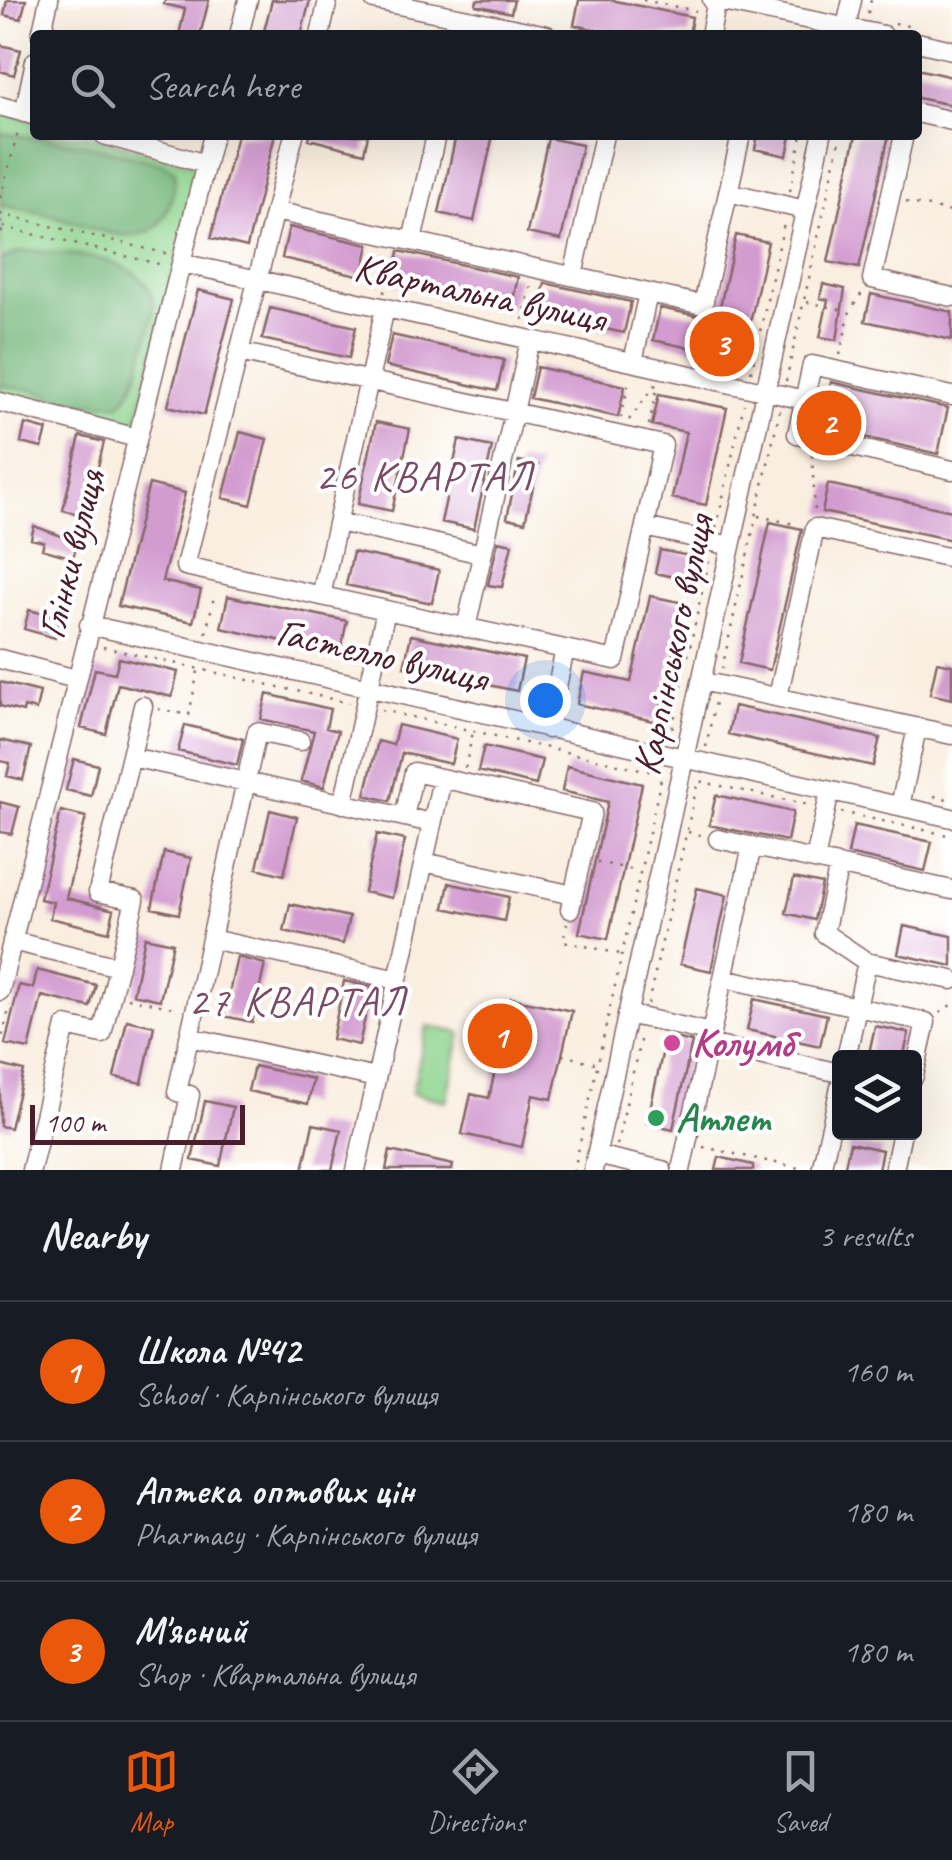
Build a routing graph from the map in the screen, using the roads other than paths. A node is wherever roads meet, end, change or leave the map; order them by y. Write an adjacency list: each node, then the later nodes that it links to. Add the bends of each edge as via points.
1 (49, 0): 9 (street)
2 (248, 0): 10 (street)
3 (328, 0): 11 (street)
4 (375, 0): 7 (street)
5 (716, 0): 13 (street); 14 (street)
6 (852, 0): 15 (street)
7 (460, 26): 12 (street)
8 (883, 28): 16 (street)
9 (42, 30)
10 (240, 30)
11 (321, 30)
12 (499, 30)
13 (711, 30)
14 (841, 30)
15 (845, 30)
16 (858, 30)
17 (922, 37): 18 (street)
18 (952, 50)
19 (0, 106): 20 (street)
20 (29, 114)
21 (922, 115): 22 (street)
22 (952, 121)
23 (122, 140): 31 (street)
24 (212, 140): 31 (street, Глінки вулиця)
25 (293, 140): 34 (street)
26 (434, 140): 35 (street)
27 (603, 140): 37 (street)
28 (739, 140): 32 (street)
29 (820, 140): 33 (street, Карпінського вулиця)
30 (903, 140): 40 (street, via 872,279)
31 (206, 164): 36 (street, Глінки вулиця)
32 (728, 192): 33 (street); 39 (street, via 703,305)
33 (796, 208): 46 (street, Карпінського вулиця)
34 (275, 211): 35 (street); 38 (street)
35 (404, 240): 37 (street)
36 (181, 263): 38 (street, Квартальна вулиця); 51 (street, Глінки вулиця)
37 (573, 276): 39 (street)
38 (257, 280): 41 (street, Квартальна вулиця); 43 (street)
39 (648, 293): 44 (street)
40 (952, 297)
41 (384, 301): 42 (street, Квартальна вулиця); 45 (street)
42 (526, 332): 44 (street, Квартальна вулиця); 50 (street)
43 (239, 352): 45 (street); 58 (street, via 185,566)
44 (632, 369): 46 (street, Квартальна вулиця)
45 (369, 380): 50 (street); 53 (street)
46 (765, 391): 48 (street, Квартальна вулиця); 55 (street, Карпінського вулиця)
47 (952, 396): 48 (street, via 812,366)
48 (805, 400): 52 (street, via 797,434)
49 (0, 402): 51 (street)
50 (514, 412): 54 (street, via 663,444); 56 (street)
51 (136, 438): 60 (street, Глінки вулиця)
52 (951, 465)
53 (338, 522): 56 (street); 58 (street)
54 (645, 527): 55 (street); 62 (street, via 615,660)
55 (722, 544): 65 (street, Карпінського вулиця)
56 (482, 554): 61 (street)
57 (952, 558): 67 (street, via 815,528)
58 (321, 596): 59 (street)
59 (386, 610): 61 (street); 66 (street)
60 (89, 626): 64 (street, Глінки вулиця); 66 (street, Гастелло вулиця)
61 (466, 628): 62 (street)
62 (565, 649): 70 (street)
63 (0, 660): 64 (street)
64 (76, 679): 90 (street, Глінки вулиця)
65 (710, 683): 67 (street); 74 (street, Карпінського вулиця)
66 (369, 688): 70 (street, Гастелло вулиця); 78 (street)
67 (778, 697): 69 (street)
68 (143, 706): 73 (street)
69 (917, 728): 71 (street); 79 (street)
70 (548, 729): 74 (street, Гастелло вулиця)
71 (952, 735)
72 (300, 741): 76 (street, via 257,732)
73 (131, 757): 76 (street); 92 (street, via 98,892 135,900)
74 (684, 760): 77 (street, Гастелло вулиця); 98 (street, Карпінського вулиця)
75 (442, 778): 80 (street, via 414,772); 82 (street); 86 (street, via 592,812 572,902)
76 (246, 782): 78 (street); 89 (street)
77 (830, 791): 79 (street, Гастелло вулиця); 85 (street)
78 (343, 804): 80 (street)
79 (900, 806): 81 (street, Гастелло вулиця)
80 (404, 817): 82 (street)
81 (952, 818)
82 (432, 824): 86 (street)
83 (718, 839): 84 (street)
84 (752, 846): 85 (street); 93 (street)
85 (814, 860): 87 (street)
86 (424, 862): 94 (street)
87 (839, 865): 88 (street); 91 (street, via 824,933)
88 (952, 890)
89 (211, 939): 94 (street); 99 (street)
90 (12, 941): 92 (street); 96 (street, Глінки вулиця)
91 (867, 962): 95 (street); 97 (street)
92 (119, 967): 108 (street, via 102,1034 66,1026)
93 (724, 978): 97 (street); 100 (street)
94 (398, 980): 104 (street)
95 (952, 980)
96 (0, 991)
97 (857, 1007): 101 (street); 102 (street, via 926,1022)
98 (636, 1016): 100 (street); 107 (street, Карпінського вулиця)
99 (190, 1037): 104 (street); 109 (street, via 177,1092 190,1095)
100 (710, 1038): 103 (street); 112 (street)
101 (848, 1050)
102 (920, 1050)
103 (832, 1071)
104 (376, 1078): 110 (street)
105 (832, 1130): 113 (street)
106 (900, 1140): 114 (street)
107 (601, 1162): 111 (street)
108 (30, 1170)
109 (174, 1170)
110 (356, 1170)
111 (662, 1170)
112 (681, 1170)
113 (821, 1170)
114 (894, 1170)

